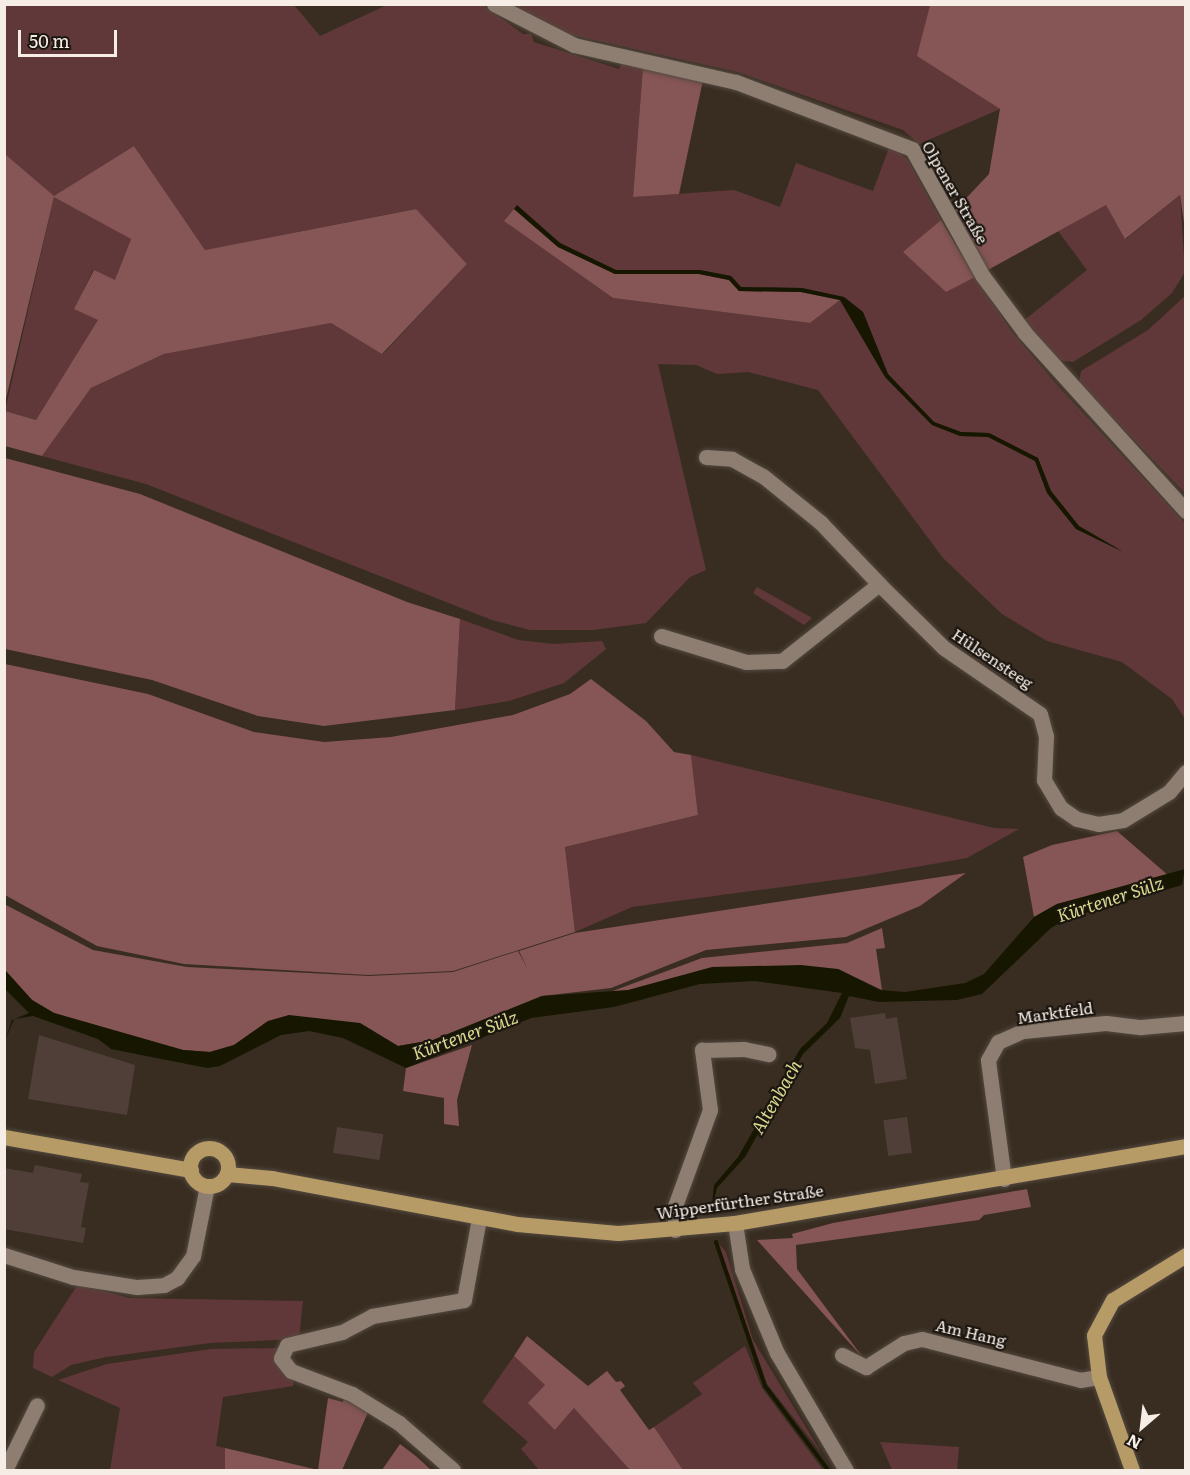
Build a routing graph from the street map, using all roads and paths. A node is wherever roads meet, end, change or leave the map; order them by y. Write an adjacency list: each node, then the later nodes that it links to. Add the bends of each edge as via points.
1 (494, 4): 3 (street, Olpener Straße, via 574,45 736,82 912,148 982,275 1025,333)
2 (706, 457): 4 (street, Hülsensteeg, via 732,459 771,482 821,523)
3 (1185, 511)
4 (879, 585): 5 (street, via 782,661 746,662); 6 (street, Hülsensteeg, via 944,648 1040,714 1046,736 1044,780 1056,802 1077,819 1098,824 1123,820 1169,792)
5 (661, 636)
6 (1185, 772)
7 (1185, 1023): 13 (street, Marktfeld, via 1083,1025 1023,1031 998,1042 988,1060)
8 (768, 1054): 17 (street, via 744,1049 702,1050 710,1110 675,1206)
9 (4, 1137): 11 (main road)
10 (1185, 1146): 13 (main road, Wipperfürther Straße)
11 (191, 1170): 12 (main road, via 198,1152 212,1148 225,1156); 14 (main road)
12 (228, 1174): 14 (main road, via 218,1184); 15 (main road, Wipperfürther Straße, via 272,1178)
13 (1004, 1179): 16 (main road, Wipperfürther Straße)
14 (207, 1186): 18 (street, via 193,1256 177,1278 164,1285 137,1287 74,1277)
15 (479, 1218): 17 (main road, Wipperfürther Straße, via 592,1232); 24 (street, via 464,1300 372,1316 342,1332 288,1345 281,1358 291,1371 352,1394 399,1423)
16 (735, 1223): 17 (main road, Wipperfürther Straße); 25 (street, via 742,1269 777,1353)
17 (675, 1230)
18 (4, 1255)
19 (1185, 1255): 21 (main road, via 1113,1300 1101,1316 1094,1335)
20 (842, 1355): 21 (street, Am Hang, via 866,1367 904,1343 922,1339 1080,1380)
21 (1099, 1377): 26 (main road)
22 (37, 1406): 23 (street)
23 (5, 1470)
24 (453, 1470)
25 (846, 1470)
26 (1132, 1470)

